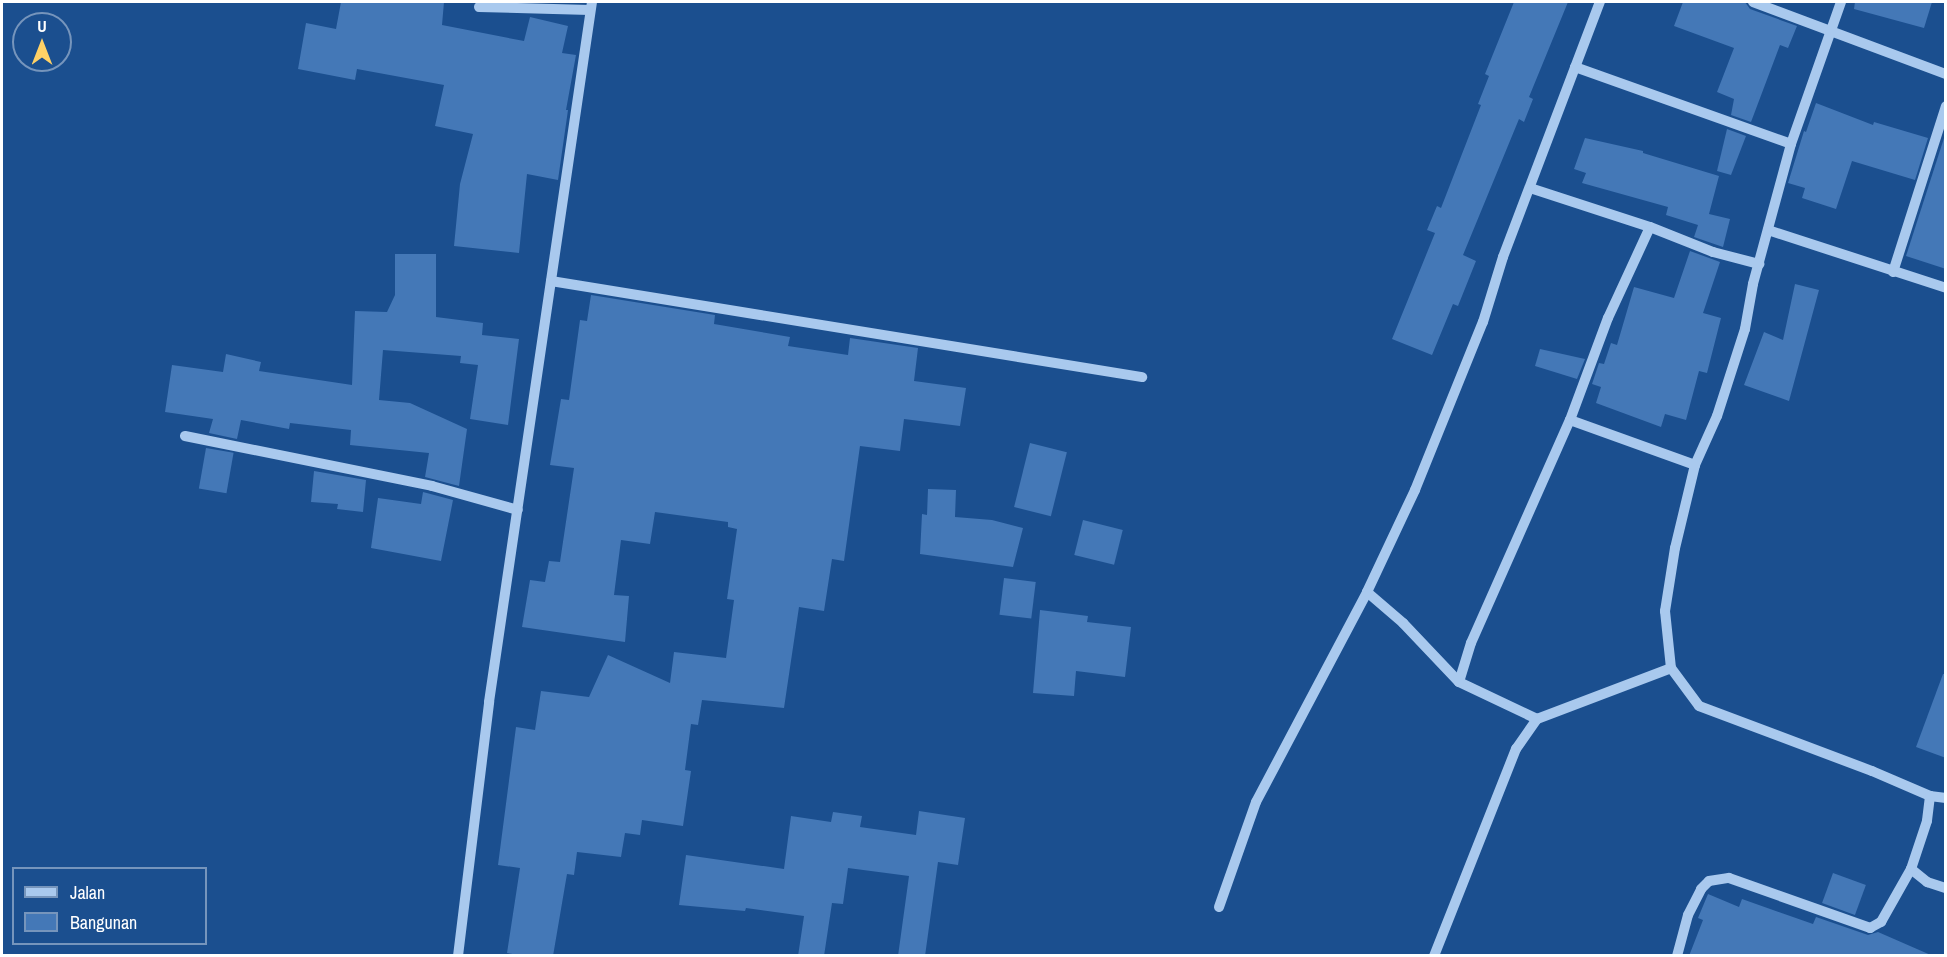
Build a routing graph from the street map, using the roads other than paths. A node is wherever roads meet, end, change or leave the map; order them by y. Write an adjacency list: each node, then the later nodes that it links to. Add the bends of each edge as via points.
1 (1600, 2): 7 (street)
2 (1753, 2): 6 (street)
3 (1842, 2): 6 (street)
4 (591, 6): 5 (street); 16 (street)
5 (479, 7)
6 (1831, 30): 8 (street); 10 (street)
7 (1575, 67): 10 (street); 11 (street)
8 (1946, 74)
9 (1946, 106): 15 (street)
10 (1791, 144): 13 (street)
11 (1530, 188): 12 (street); 23 (street, via 1483,322 1420,479)
12 (1650, 227): 14 (street, via 1713,252); 19 (street, via 1608,318)
13 (1768, 230): 14 (street); 15 (street)
14 (1759, 264): 21 (street, via 1742,340 1717,416)
15 (1893, 272): 17 (street)
16 (551, 281): 18 (street); 22 (street)
17 (1946, 288)
18 (1142, 377)
19 (1570, 420): 21 (street); 25 (street, via 1471,643)
20 (185, 435): 22 (street, via 432,486)
21 (1695, 465): 24 (street, via 1665,611)
22 (518, 510): 32 (street, via 489,702)
23 (1367, 592): 25 (street, via 1403,623); 31 (street, via 1256,802)
24 (1671, 668): 26 (street); 27 (street, via 1700,706)
25 (1459, 682): 26 (street)
26 (1537, 719): 33 (street, via 1516,749)
27 (1930, 796): 28 (street); 29 (street, via 1927,821)
28 (1946, 798)
29 (1911, 869): 30 (street, via 1927,882); 34 (street, via 1881,922 1870,928 1729,878 1709,881 1688,915)
30 (1946, 888)
31 (1219, 907)
32 (458, 956)
33 (1434, 956)
34 (1677, 956)

